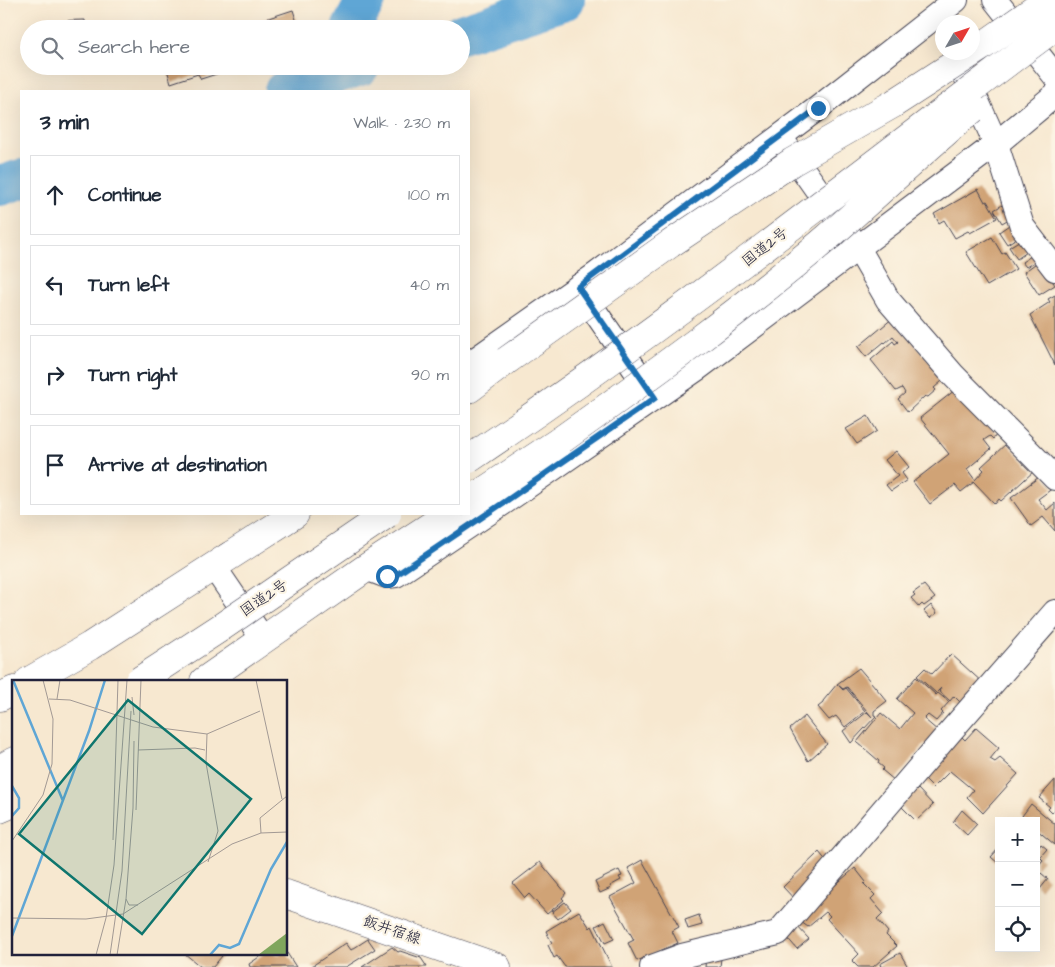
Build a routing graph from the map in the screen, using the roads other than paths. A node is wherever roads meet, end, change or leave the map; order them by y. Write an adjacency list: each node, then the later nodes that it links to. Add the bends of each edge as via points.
1 (995, 0): 7 (street)
2 (1048, 0): 15 (main road, bridge, via 893,104 792,162 670,244)
3 (942, 10): 9 (street)
4 (1055, 27): 17 (main road, 国道2号, bridge, via 708,290)
5 (1055, 38): 19 (main road, bridge, via 1038,57 938,138 827,238 691,347)
6 (959, 60): 10 (street)
7 (1055, 76)
8 (1055, 95): 10 (street)
9 (780, 137): 11 (street); 13 (street)
10 (996, 144): 11 (street); 12 (street, via 1022,226)
11 (858, 248): 16 (street); 18 (street, via 888,300 954,376)
12 (1055, 268)
13 (578, 287): 14 (street); 16 (street)
14 (470, 363)
15 (470, 388)
16 (655, 398): 25 (street, via 396,575 387,576)
17 (470, 458)
18 (1055, 478)
19 (470, 500)
20 (275, 515): 24 (street)
21 (293, 515): 24 (main road)
22 (386, 515): 29 (main road, 国道2号, bridge)
23 (447, 515): 25 (main road)
24 (214, 567): 27 (street); 28 (main road)
25 (366, 568): 27 (main road)
26 (1055, 612): 41 (street, via 778,933 682,956)
27 (263, 639): 30 (main road)
28 (31, 680)
29 (141, 680)
30 (205, 680)
31 (12, 691): 32 (main road)
32 (0, 697)
33 (12, 762): 34 (main road)
34 (0, 769)
35 (0, 786): 36 (main road)
36 (12, 795)
37 (12, 804): 38 (main road)
38 (0, 809)
39 (288, 895): 40 (main road, 飯井宿線)
40 (497, 967)
41 (652, 967)

